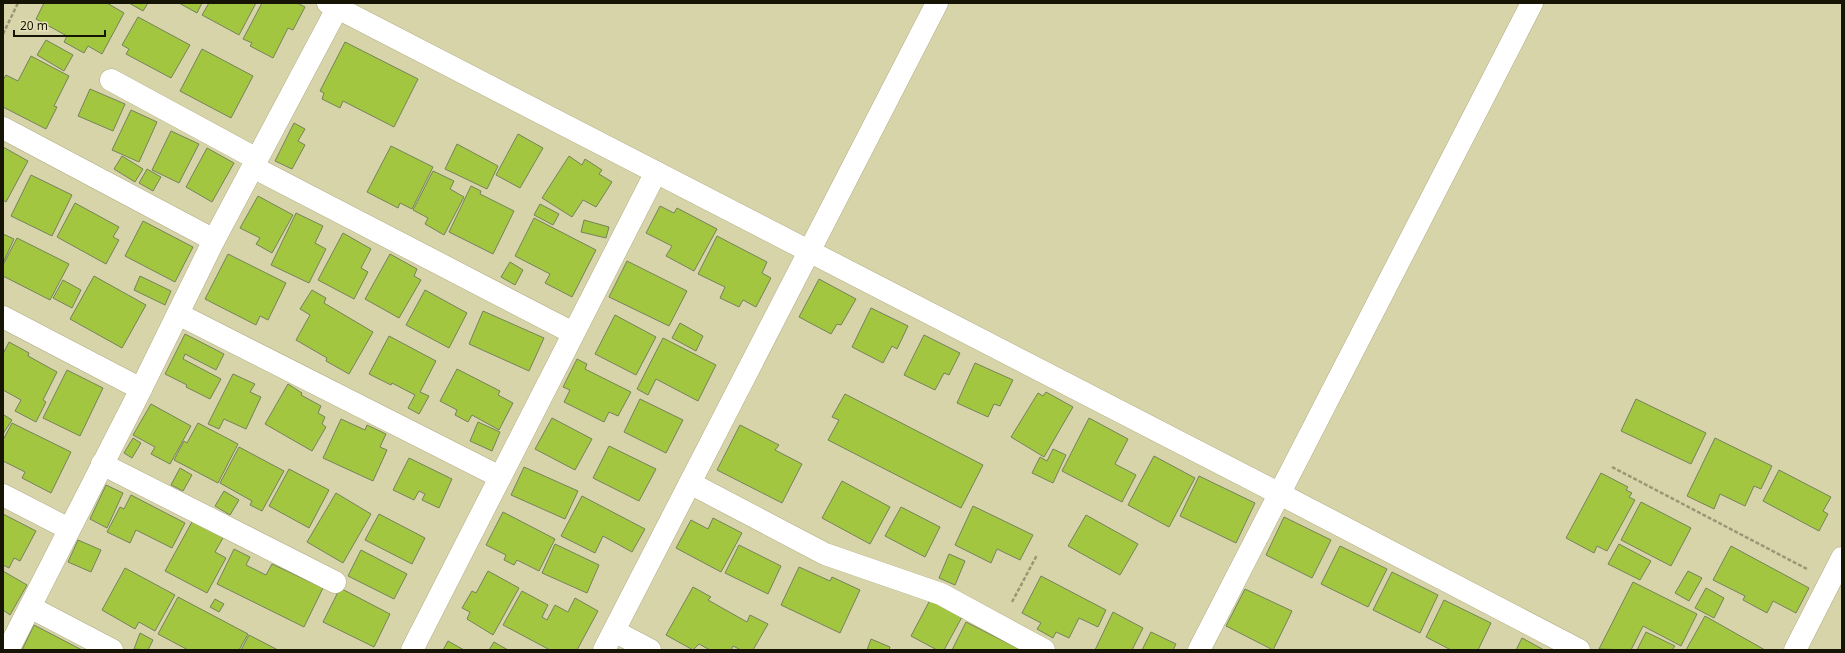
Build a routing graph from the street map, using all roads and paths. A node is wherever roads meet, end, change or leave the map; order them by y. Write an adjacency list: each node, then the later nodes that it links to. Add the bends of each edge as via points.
1 (18, 3): 5 (path)
2 (937, 3): 11 (street)
3 (1532, 3): 20 (street)
4 (335, 5): 8 (street); 9 (street)
5 (3, 34)
6 (111, 80): 8 (street)
7 (3, 128): 10 (street)
8 (255, 163): 10 (street); 14 (street)
9 (656, 172): 11 (street); 14 (street)
10 (214, 240): 12 (street)
11 (809, 251): 19 (street); 20 (street)
12 (178, 314): 15 (street); 18 (street)
13 (3, 317): 15 (street)
14 (573, 333): 18 (street)
15 (141, 389): 16 (street)
16 (102, 464): 22 (street); 26 (street)
17 (1612, 467): 25 (path)
18 (500, 477): 32 (street)
19 (690, 484): 28 (street, via 824,554 941,594); 29 (street)
20 (1280, 494): 35 (street); 36 (street)
21 (3, 495): 22 (street)
22 (69, 530): 27 (street)
23 (1037, 555): 28 (path)
24 (1842, 558): 25 (street)
25 (1830, 581): 37 (street)
26 (335, 582)
27 (30, 607): 30 (street); 31 (street)
28 (999, 626): 34 (street)
29 (609, 641): 33 (street)
30 (8, 650)
31 (112, 650)
32 (412, 650)
33 (650, 650)
34 (1044, 650)
35 (1199, 650)
36 (1579, 650)
37 (1795, 650)

